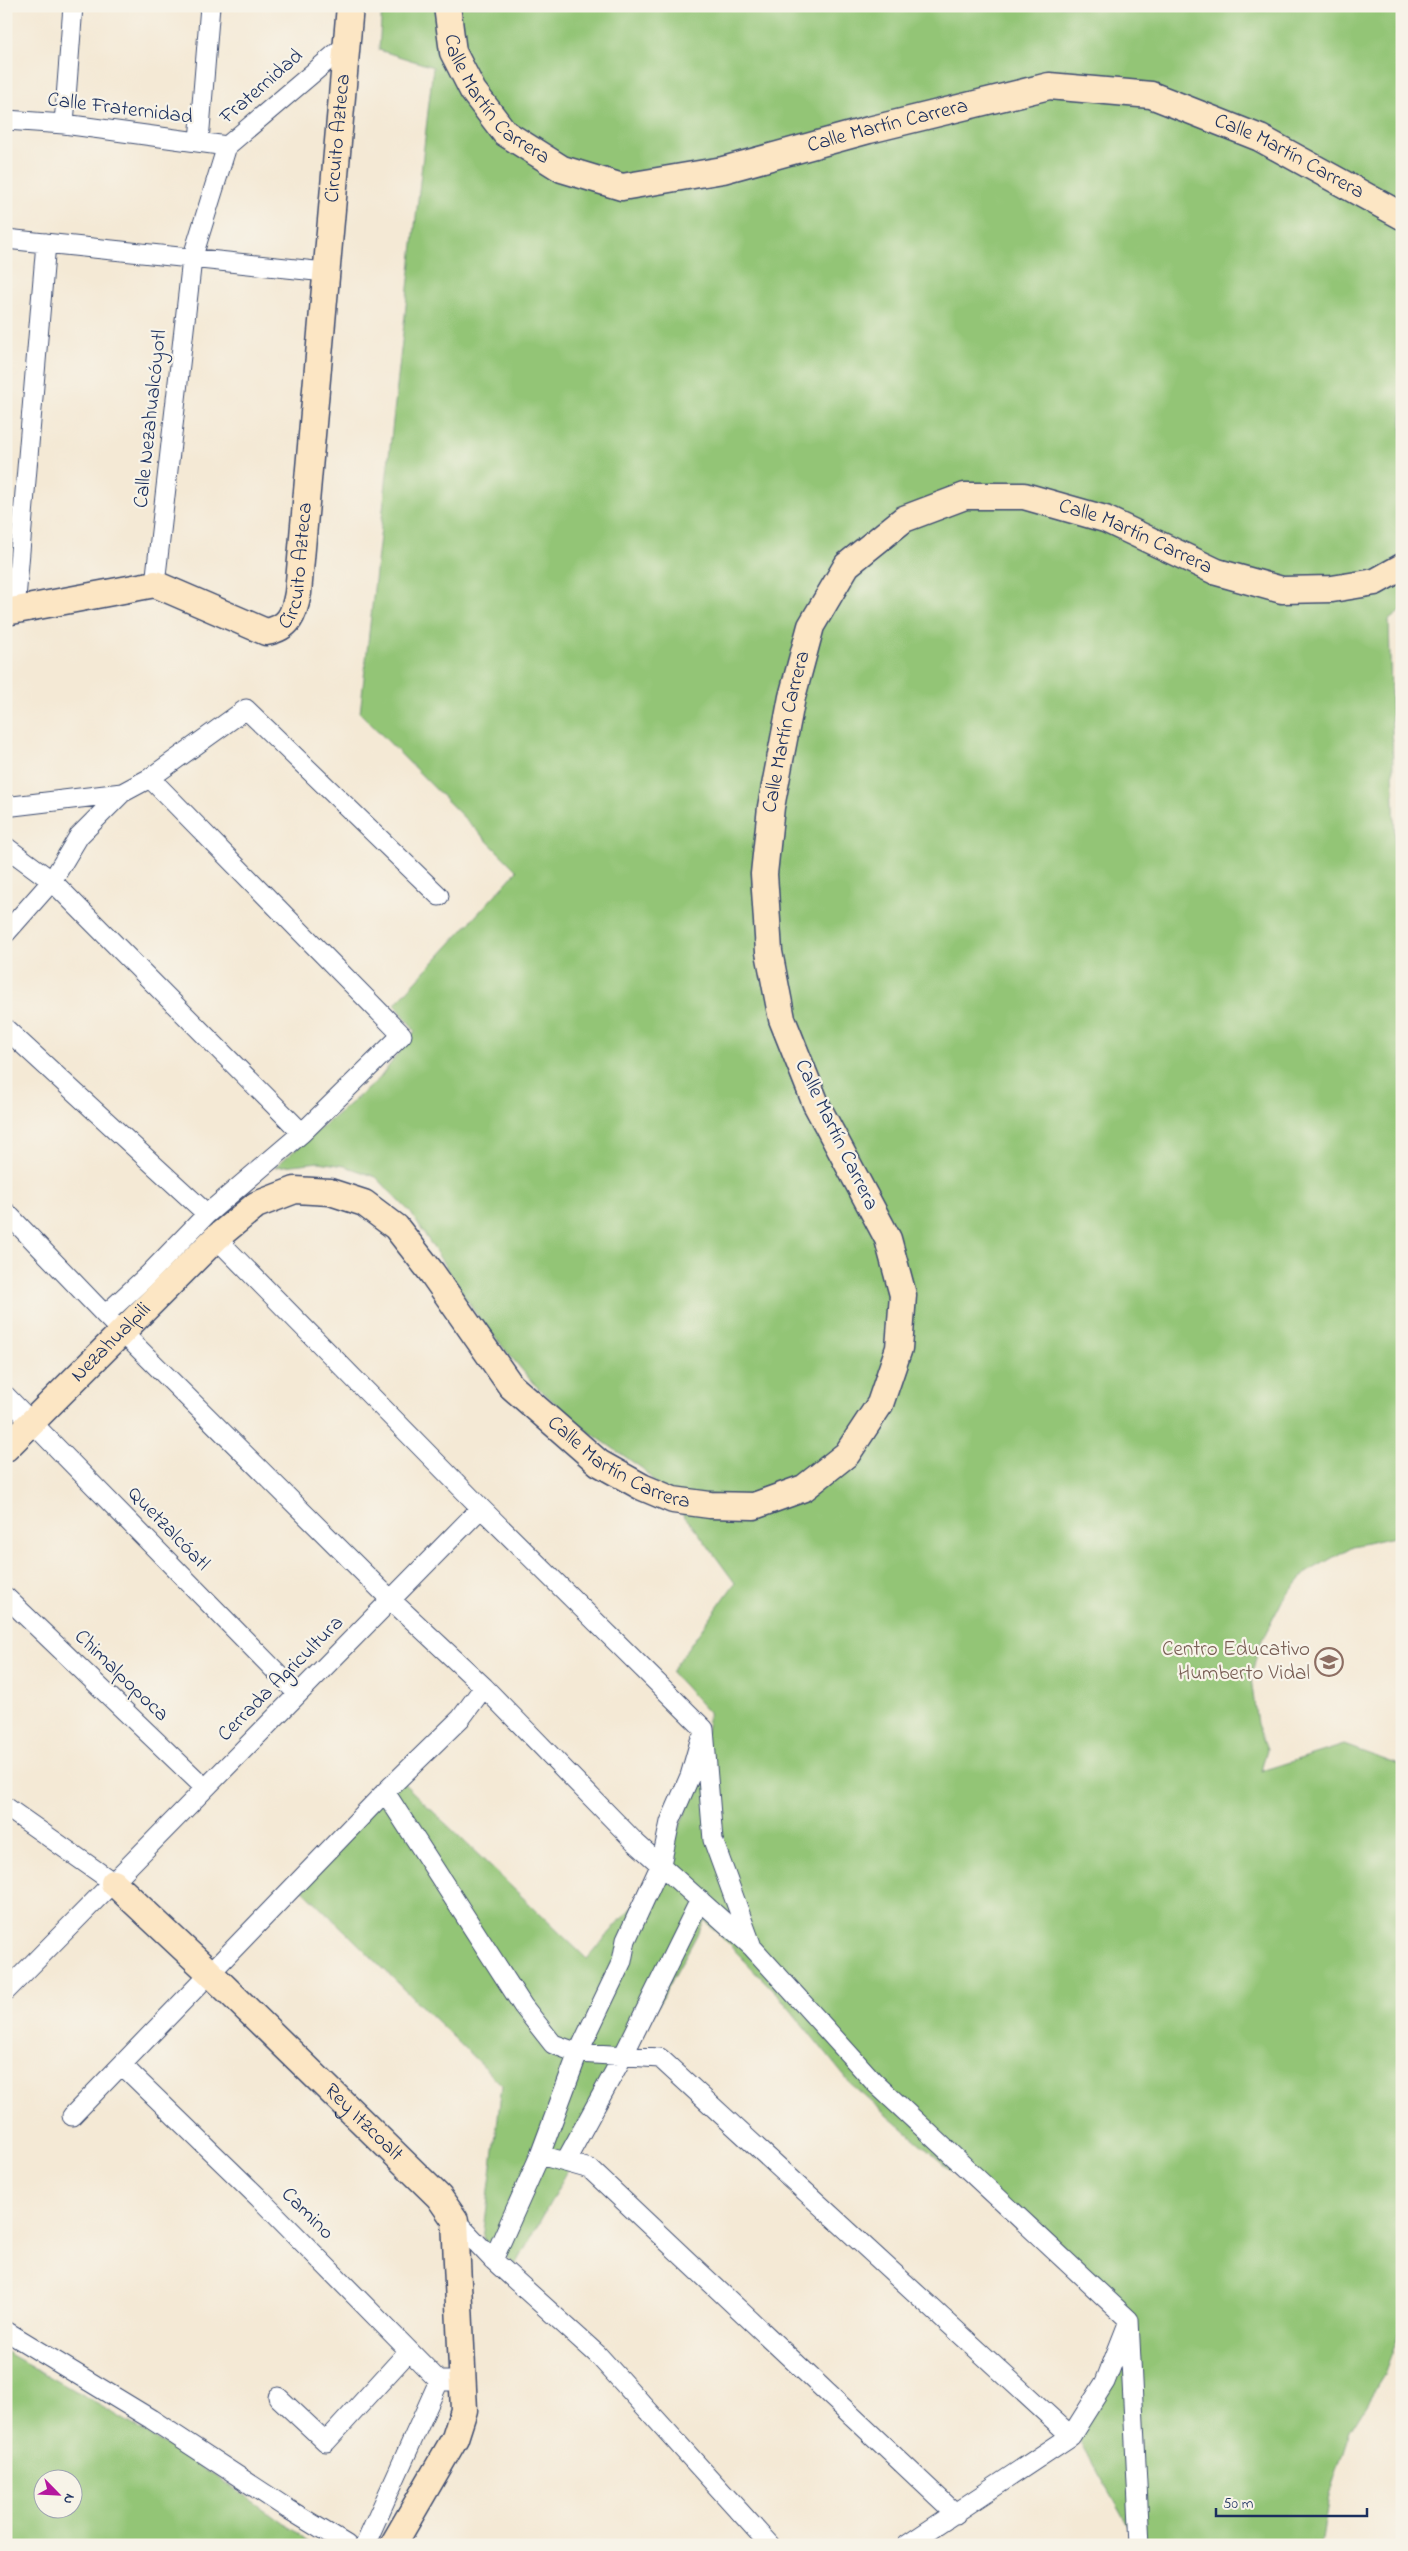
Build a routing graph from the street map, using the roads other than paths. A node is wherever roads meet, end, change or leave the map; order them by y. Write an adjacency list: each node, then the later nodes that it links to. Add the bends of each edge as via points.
1 (73, 6): 7 (street)
2 (210, 6): 8 (street)
3 (350, 6): 5 (street, Circuito Azteca)
4 (447, 6): 10 (street, Calle Martín Carrera, via 453,52 473,91 506,133 562,169 622,187 723,170 1049,86 1151,95 1260,138)
5 (347, 44): 9 (street, Fraternidad); 14 (street, Circuito Azteca)
6 (6, 120): 7 (street, Calle Fraternidad)
7 (64, 124): 8 (street, Calle Fraternidad)
8 (199, 141): 9 (street, Calle Fraternidad)
9 (227, 146): 13 (street, Fraternidad)
10 (1402, 216)
11 (6, 239): 12 (street)
12 (46, 243): 13 (street); 17 (street)
13 (192, 259): 14 (street); 16 (street, Calle Nezahualcóyotl)
14 (325, 272): 16 (street, Circuito Azteca, via 298,593 295,610 288,623 266,632)
15 (1402, 567): 29 (street, Calle Martín Carrera, via 1375,582 1332,589 1282,590 1217,572 1105,519 1024,496 965,496 904,519 847,565 811,626 792,697 771,807 764,874 769,952 782,1020 816,1104 888,1239 902,1295 898,1348 880,1404 847,1454 804,1488 754,1506 673,1500 599,1463 511,1386 396,1227 364,1203 330,1192 295,1190 256,1205)
16 (155, 584): 17 (street)
17 (11, 611)
18 (150, 778): 19 (street); 23 (street, via 246,709); 26 (street, via 402,1035)
19 (122, 794): 20 (street, via 13,806); 22 (street, via 79,836)
20 (6, 804)
21 (6, 846): 22 (street)
22 (52, 881): 24 (street); 26 (street)
23 (439, 896)
24 (6, 934)
25 (6, 1029): 28 (street)
26 (302, 1133): 28 (street)
27 (6, 1212): 30 (street)
28 (207, 1214): 30 (street, via 148,1275)
29 (216, 1238): 30 (street, Nezahualpili); 34 (street)
30 (114, 1323): 32 (street, Nezahualpili); 36 (street)
31 (6, 1396): 32 (street, Quetzalcóatl)
32 (32, 1423): 33 (street, Nezahualpili); 38 (street, Quetzalcóatl)
33 (6, 1448)
34 (481, 1508): 36 (street, Cerrada Agricultura); 39 (street)
35 (6, 1597): 40 (street, Chimalpopoca)
36 (391, 1600): 37 (street); 38 (street, Cerrada Agricultura)
37 (484, 1687): 41 (street, via 461,1718); 43 (street, via 636,1843)
38 (298, 1694): 40 (street, Cerrada Agricultura)
39 (704, 1729): 43 (street, via 690,1776 670,1822); 46 (street, via 714,1840)
40 (205, 1788): 44 (street, Cerrada Agricultura)
41 (385, 1792): 47 (street); 49 (street, via 523,2006 553,2044)
42 (6, 1807): 44 (street, Rey Itzcoalt)
43 (661, 1864): 45 (street); 49 (street, via 626,1940 622,1960 607,1996)
44 (114, 1882): 47 (street, Rey Itzcoalt); 48 (street, Cerrada Agricultura)
45 (700, 1900): 46 (street); 50 (street)
46 (752, 1947): 57 (street, via 874,2083)
47 (210, 1973): 51 (street); 55 (street, Rey Itzcoalt, via 438,2198)
48 (6, 1991)
49 (578, 2053): 50 (street); 53 (street)
50 (623, 2056): 54 (street); 62 (street, via 660,2058)
51 (122, 2065): 52 (street); 59 (street, Camino)
52 (72, 2116)
53 (540, 2155): 54 (street); 56 (street)
54 (565, 2162): 63 (street, via 590,2169)
55 (455, 2220): 56 (street); 60 (street)
56 (494, 2260): 67 (street, via 597,2354)
57 (1129, 2320): 62 (street, via 1104,2382); 69 (street)
58 (6, 2330): 64 (street)
59 (409, 2350): 60 (street, Camino); 61 (street, via 326,2442)
60 (451, 2381): 65 (street); 66 (street, via 464,2410 456,2438)
61 (278, 2397)
62 (1071, 2436): 63 (street)
63 (956, 2514): 68 (street)
64 (347, 2545)
65 (365, 2545)
66 (393, 2545)
67 (770, 2545)
68 (907, 2545)
69 (1140, 2545)

